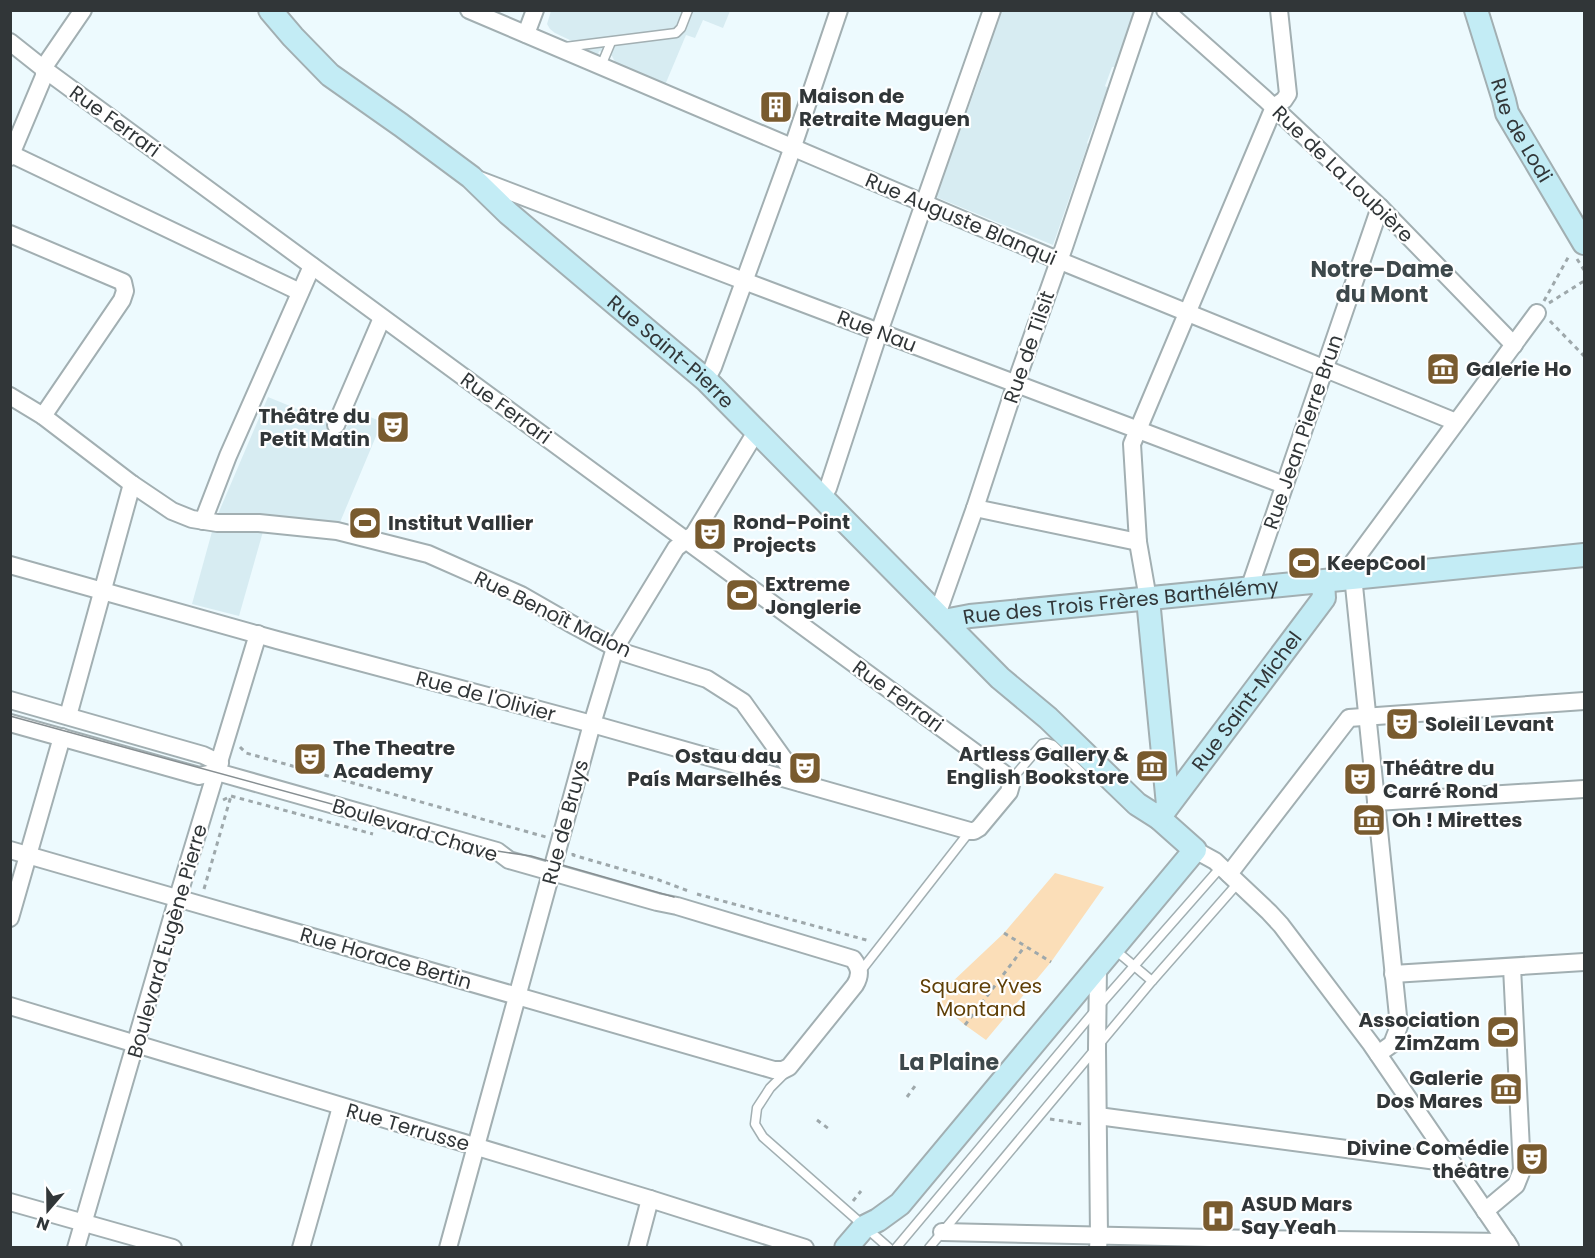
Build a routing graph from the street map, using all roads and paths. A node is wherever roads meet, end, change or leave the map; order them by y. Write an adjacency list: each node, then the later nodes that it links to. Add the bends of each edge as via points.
1 (83, 10): 18 (street)
2 (270, 10): 22 (street, Rue Saint-Pierre, via 330,75)
3 (469, 10): 12 (street, Rue Auguste Blanqui)
4 (535, 10): 13 (street)
5 (688, 10): 15 (lane, via 676,33)
6 (838, 10): 20 (street)
7 (992, 10): 23 (street)
8 (1144, 10): 27 (street, Rue de Tilsit)
9 (1165, 10): 19 (street, Rue de La Loubière)
10 (1279, 10): 19 (street, via 1288,94)
11 (1476, 10): 26 (street, Rue de Lodi, via 1507,113)
12 (501, 16): 13 (street, Rue Auguste Blanqui)
13 (526, 34): 16 (street, Rue Auguste Blanqui)
14 (10, 42): 18 (street, Rue Ferrari)
15 (611, 42): 16 (lane); 17 (lane)
16 (559, 48): 17 (street, Rue Auguste Blanqui)
17 (601, 66): 20 (street, Rue Auguste Blanqui)
18 (44, 69): 21 (street); 28 (street, Rue Ferrari)
19 (1274, 107): 24 (street, Rue de La Loubière); 33 (street)
20 (792, 148): 23 (street, Rue Auguste Blanqui); 30 (street)
21 (11, 156): 31 (street)
22 (471, 177): 30 (street, Rue Nau); 39 (street, Rue Saint-Pierre, via 508,213)
23 (925, 204): 27 (street, Rue Auguste Blanqui); 35 (street)
24 (1380, 207): 36 (street, Rue de La Loubière); 38 (street, Rue Jean Pierre Brun)
25 (10, 234): 42 (street, via 123,282 125,291)
26 (1578, 247): 32 (path)
27 (1060, 260): 33 (street, Rue Auguste Blanqui); 40 (street, Rue de Tilsit)
28 (312, 266): 31 (street); 34 (street, Rue Ferrari)
29 (1584, 281): 32 (path)
30 (744, 282): 35 (street, Rue Nau); 39 (street)
31 (300, 292): 52 (street)
32 (1538, 311): 36 (street); 37 (path)
33 (1187, 313): 38 (street, Rue Auguste Blanqui); 45 (street)
34 (382, 318): 44 (street); 53 (street, Rue Ferrari)
35 (879, 332): 40 (street, Rue Nau); 50 (street, via 828,488)
36 (1514, 345): 43 (street)
37 (1584, 356)
38 (1324, 369): 43 (street, Rue Auguste Blanqui); 49 (street, Rue Jean Pierre Brun)
39 (706, 380): 46 (street, Rue Saint-Pierre)
40 (1016, 383): 45 (street, Rue Nau); 51 (street, Rue de Tilsit)
41 (10, 396): 42 (street, Rue Benoît Malon)
42 (44, 416): 48 (street, Rue Benoît Malon)
43 (1456, 422): 57 (street, via 1353,561)
44 (336, 425): 47 (lane)
45 (1138, 429): 49 (street, Rue Nau); 54 (street, via 1132,444)
46 (756, 432): 50 (street, Rue Saint-Pierre); 53 (street, Rue de Bruys, via 693,534)
47 (329, 442)
48 (132, 484): 52 (street, Rue Benoît Malon, via 172,512); 60 (street)
49 (1284, 485): 59 (street, Rue Jean Pierre Brun)
50 (820, 497): 62 (street, Rue Saint-Pierre)
51 (975, 508): 54 (street); 62 (street, Rue de Tilsit)
52 (203, 521): 64 (street, Rue Benoît Malon, via 336,531 428,554 521,595)
53 (686, 539): 64 (street, Rue de Bruys, via 676,548); 75 (street, Rue Ferrari)
54 (1138, 542): 61 (street)
55 (1584, 555): 57 (street, Rue des Trois Frères Barthélémy)
56 (10, 565): 60 (street, Rue de l'Olivier)
57 (1353, 579): 58 (street, Rue des Trois Frères Barthélémy); 68 (street)
58 (1323, 582): 59 (street, Rue des Trois Frères Barthélémy); 83 (street, Rue Saint-Michel, via 1324,598)
59 (1249, 589): 61 (street, Rue des Trois Frères Barthélémy)
60 (102, 590): 63 (street, Rue de l'Olivier); 67 (street)
61 (1148, 599): 62 (street, Rue des Trois Frères Barthélémy); 83 (street)
62 (940, 618): 74 (street, Rue Saint-Pierre)
63 (258, 634): 70 (street, Rue de l'Olivier); 73 (street, Boulevard Eugène Pierre)
64 (615, 648): 70 (street, Rue de Bruys); 76 (street, Rue Benoît Malon, via 707,679 743,702)
65 (10, 700): 67 (street, Boulevard Chave)
66 (1584, 701): 68 (street)
67 (68, 716): 73 (street, Boulevard Chave, via 204,755)
68 (1367, 716): 82 (street); 94 (street, via 1348,717)
69 (10, 723): 71 (street, Boulevard Chave)
70 (592, 724): 76 (street, Rue de l'Olivier); 93 (street, Rue de Bruys)
71 (62, 737): 73 (street, Boulevard Chave, via 199,776); 92 (street)
72 (237, 745): 77 (path, via 246,753)
73 (218, 767): 93 (street, Boulevard Chave, via 497,851 509,860); 96 (street, Boulevard Eugène Pierre)
74 (1100, 768): 75 (lane, via 1092,777 1085,776 1047,743); 83 (street, Rue Saint-Pierre, via 1137,804)
75 (1007, 776): 86 (street, via 1009,792 979,828)
76 (801, 783): 86 (street, Rue de l'Olivier)
77 (363, 786): 79 (path); 85 (path)
78 (1584, 789): 82 (street)
79 (375, 792)
80 (231, 796): 81 (path); 87 (path); 95 (path)
81 (221, 800)
82 (1376, 802): 108 (street)
83 (1163, 812): 91 (street, Rue Saint-Pierre)
84 (506, 827): 85 (path)
85 (514, 828): 88 (path)
86 (965, 829): 99 (lane)
87 (376, 835)
88 (552, 837)
89 (572, 848): 99 (path, via 573,855)
90 (10, 850): 92 (street, Rue Horace Bertin)
91 (1195, 850): 94 (street); 101 (street)
92 (28, 855): 96 (street, Rue Horace Bertin); 97 (street)
93 (552, 872): 104 (street, Boulevard Chave, via 677,906); 110 (street, Rue de Bruys)
94 (1231, 876): 105 (lane); 109 (lane); 116 (street, via 1281,926)
95 (202, 895)
96 (178, 897): 110 (street, Rue Horace Bertin); 114 (street, Boulevard Eugène Pierre)
97 (10, 918)
98 (1004, 933): 100 (path)
99 (881, 945): 104 (lane)
100 (1026, 946): 102 (path); 113 (path)
101 (1113, 949): 105 (lane); 106 (street)
102 (1051, 962)
103 (1584, 962): 107 (street)
104 (857, 966): 110 (street, Rue Horace Bertin, via 855,985 789,1067 778,1070)
105 (1134, 966): 109 (lane); 112 (lane)
106 (1098, 967): 112 (street); 132 (street, via 900,1204)
107 (1512, 967): 108 (street); 129 (street, via 1522,1170 1516,1185)
108 (1394, 974): 116 (street, via 1399,1026 1392,1044)
109 (1152, 981): 115 (lane)
110 (517, 995): 125 (street, Rue de Bruys)
111 (10, 1006): 114 (street, Rue Terrusse)
112 (1098, 1007): 115 (street); 143 (lane)
113 (965, 1025)
114 (136, 1044): 120 (street, Rue Terrusse); 130 (street, Boulevard Eugène Pierre)
115 (1097, 1049): 123 (street); 131 (lane)
116 (1378, 1054): 126 (street)
117 (785, 1074): 132 (lane, via 757,1108 755,1124)
118 (915, 1086): 119 (path)
119 (907, 1097)
120 (341, 1107): 125 (street, Rue Terrusse); 138 (street)
121 (1048, 1119): 123 (path)
122 (817, 1120): 124 (path)
123 (1094, 1120): 126 (street); 133 (street)
124 (829, 1129)
125 (476, 1147): 127 (street, Rue Terrusse, via 554,1175); 139 (street, Rue de Bruys)
126 (1452, 1163): 129 (street)
127 (650, 1199): 140 (street); 141 (street, Rue Terrusse)
128 (10, 1202): 130 (street)
129 (1485, 1211): 135 (street)
130 (84, 1223): 136 (street, Boulevard Eugène Pierre); 137 (street)
131 (942, 1232): 133 (street); 144 (lane)
132 (856, 1236): 142 (lane)
133 (1098, 1242): 134 (street)
134 (1256, 1243): 135 (street)
135 (1509, 1245)
136 (76, 1248)
137 (173, 1248)
138 (301, 1248)
139 (448, 1248)
140 (637, 1248)
141 (805, 1248)
142 (889, 1248)
143 (897, 1248)
144 (929, 1248)

